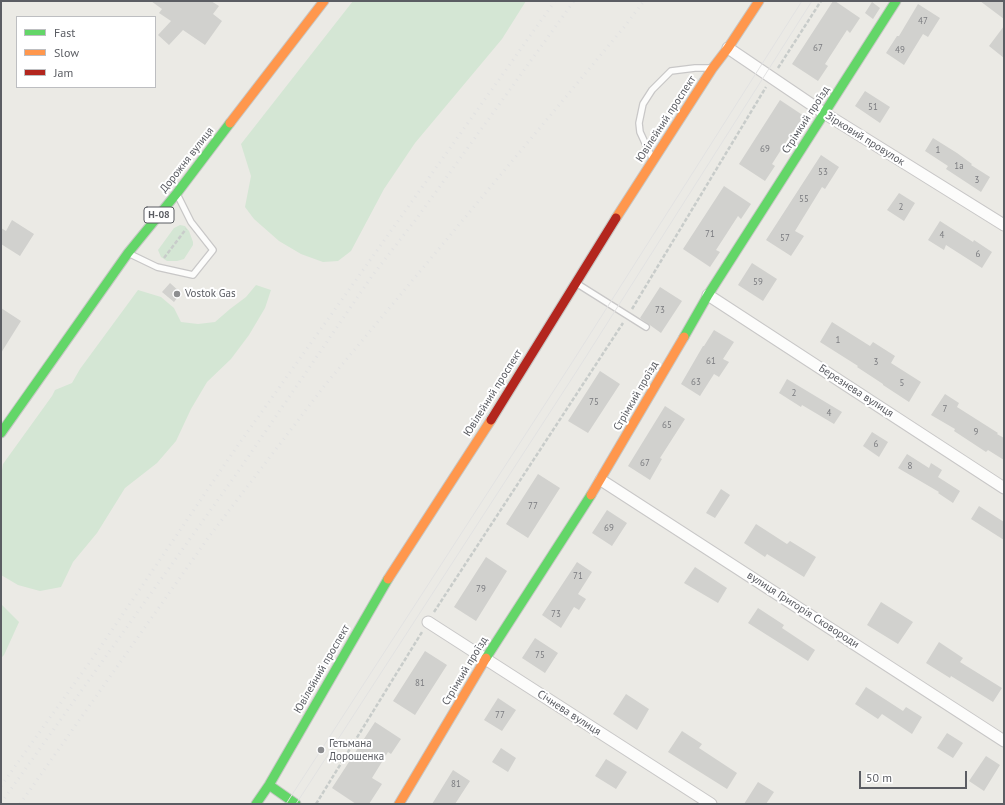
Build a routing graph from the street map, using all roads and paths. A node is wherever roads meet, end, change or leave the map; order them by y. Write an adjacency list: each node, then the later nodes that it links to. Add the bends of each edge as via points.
1 (324, 1): 8 (main road, Дорожня вулиця / Н-08)
2 (759, 1): 4 (main road, Ювілейний проспект)
3 (896, 1): 6 (main road, Стрімкий проїзд)
4 (728, 48): 5 (main road, Ювілейний проспект); 6 (street, Зірковий провулок)
5 (712, 69): 7 (main road, Ювілейний проспект); 7 (lane, via 671,71 652,90 643,104 640,132)
6 (824, 113): 10 (street, Зірковий провулок); 14 (main road, Стрімкий проїзд)
7 (653, 161): 13 (main road, Ювілейний проспект)
8 (177, 193): 9 (lane); 11 (main road, Дорожня вулиця / Н-08)
9 (191, 222): 12 (path); 12 (lane, via 213,250 193,275)
10 (1004, 225)
11 (128, 253): 12 (lane); 16 (main road, Дорожня вулиця / Н-08)
12 (157, 267)
13 (576, 283): 15 (lane); 22 (main road, Ювілейний проспект, via 497,411 380,591)
14 (708, 295): 17 (main road, Стрімкий проїзд); 18 (street, Березнева вулиця)
15 (646, 327)
16 (1, 433)
17 (602, 480): 20 (main road, Стрімкий проїзд); 21 (street, вулиця Григорія Сковороди)
18 (1004, 488)
19 (428, 622): 20 (street, Січнева вулиця); 25 (path)
20 (485, 659): 26 (main road, Стрімкий проїзд); 27 (street, Січнева вулиця)
21 (1004, 741)
22 (269, 785): 23 (main road, Ювілейний проспект); 24 (main road)
23 (256, 804)
24 (296, 804)
25 (316, 804)
26 (399, 804)
27 (711, 804)

